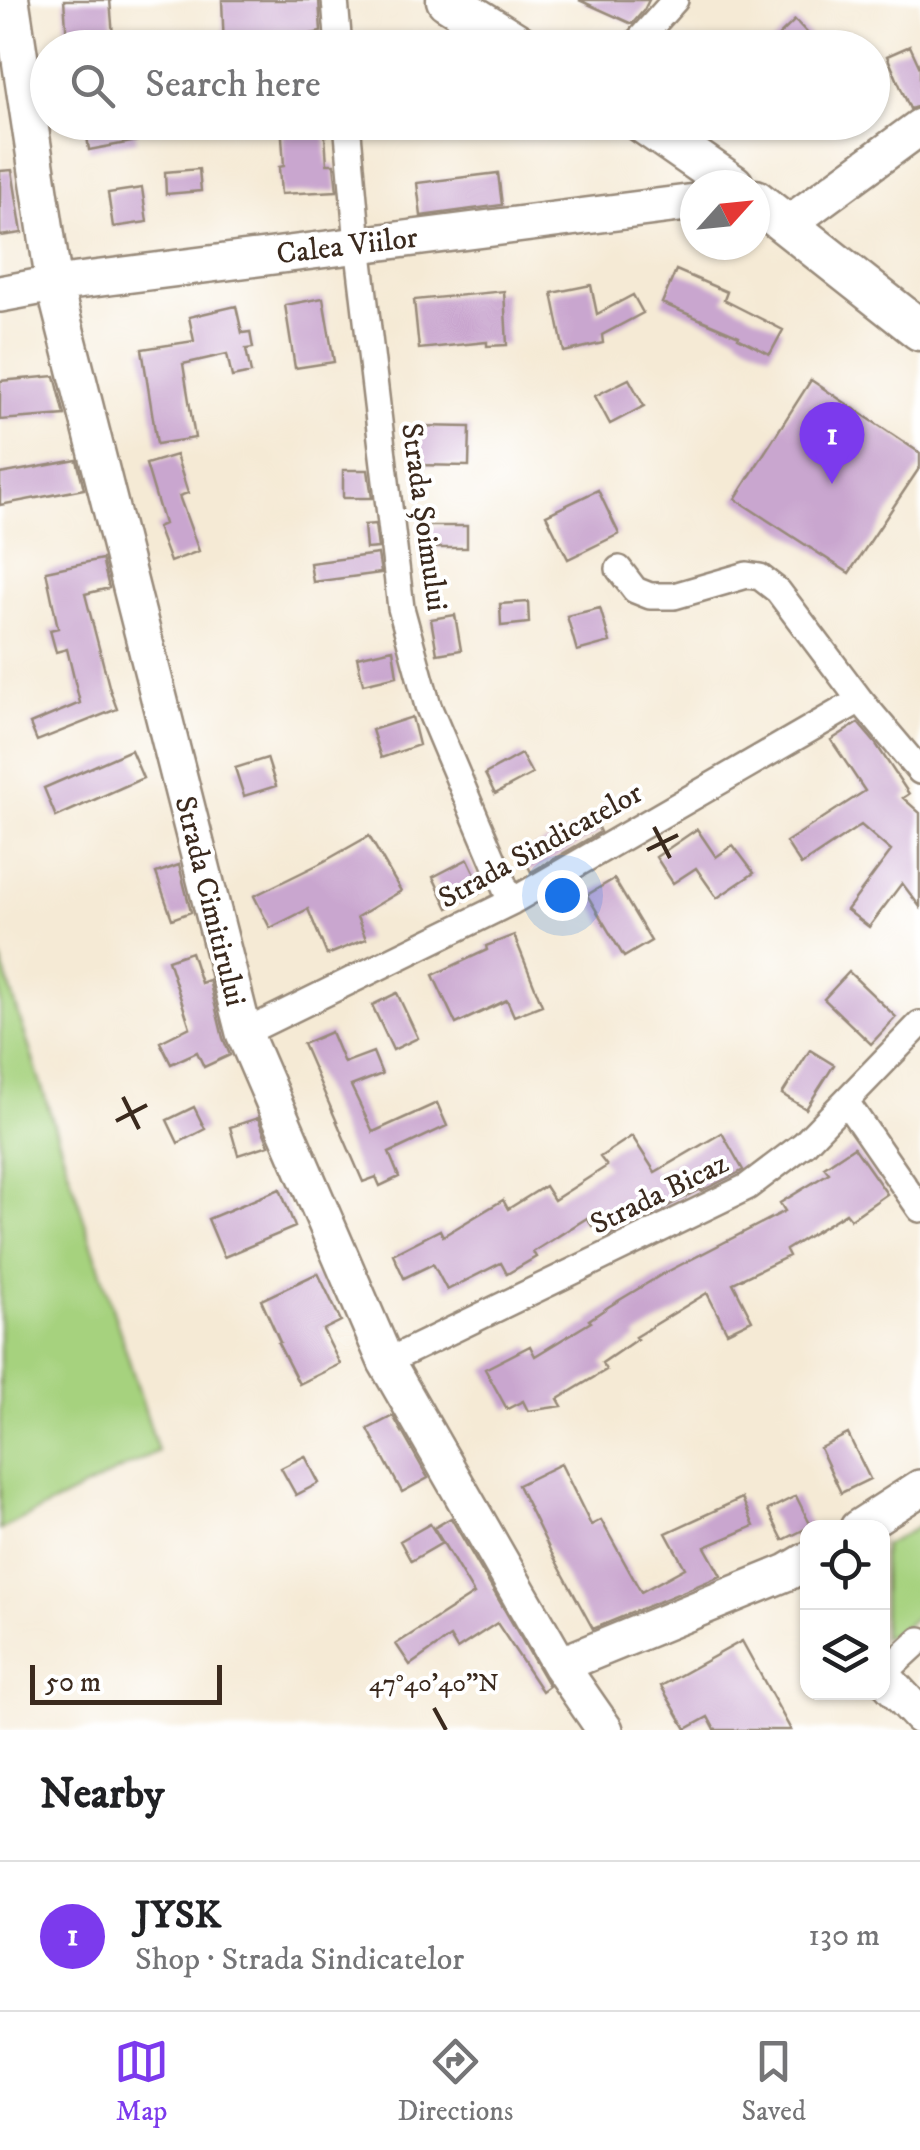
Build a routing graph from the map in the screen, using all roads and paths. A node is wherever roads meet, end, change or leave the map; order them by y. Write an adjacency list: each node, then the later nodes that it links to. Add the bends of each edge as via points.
1 (11, 0): 8 (street, Strada Cimitirului)
2 (335, 0): 5 (street)
3 (447, 0): 6 (main road)
4 (675, 0): 7 (street)
5 (338, 30)
6 (495, 30)
7 (648, 30)
8 (30, 125)
9 (920, 128): 16 (street)
10 (32, 140): 18 (street, Strada Cimitirului)
11 (348, 140): 17 (street, Strada Șoimului)
12 (668, 140): 13 (main road)
13 (712, 170)
14 (680, 204): 17 (street, Calea Viilor)
15 (770, 211): 16 (main road)
16 (788, 224): 20 (main road)
17 (358, 244): 18 (street, Calea Viilor); 24 (street, Strada Șoimului, via 401,608 428,706)
18 (54, 284): 19 (street, Calea Viilor); 26 (street, Strada Cimitirului)
19 (0, 294)
20 (920, 330)
21 (619, 568): 22 (street, via 635,590 650,596 760,577 778,590)
22 (860, 700): 23 (street); 24 (street, Strada Sindicatelor)
23 (920, 771)
24 (511, 902): 26 (street, Strada Sindicatelor)
25 (920, 1024): 27 (street, Strada Bicaz)
26 (244, 1033): 29 (street, Strada Cimitirului)
27 (846, 1102): 28 (street); 29 (street, Strada Bicaz, via 747,1187)
28 (920, 1209)
29 (386, 1362): 34 (street, Strada Cimitirului)
30 (920, 1488): 31 (street)
31 (870, 1520)
32 (800, 1575): 34 (street)
33 (920, 1640): 35 (street)
34 (560, 1665): 38 (street, Strada Cimitirului)
35 (890, 1668)
36 (890, 1684): 37 (street)
37 (920, 1716)
38 (605, 1730)

